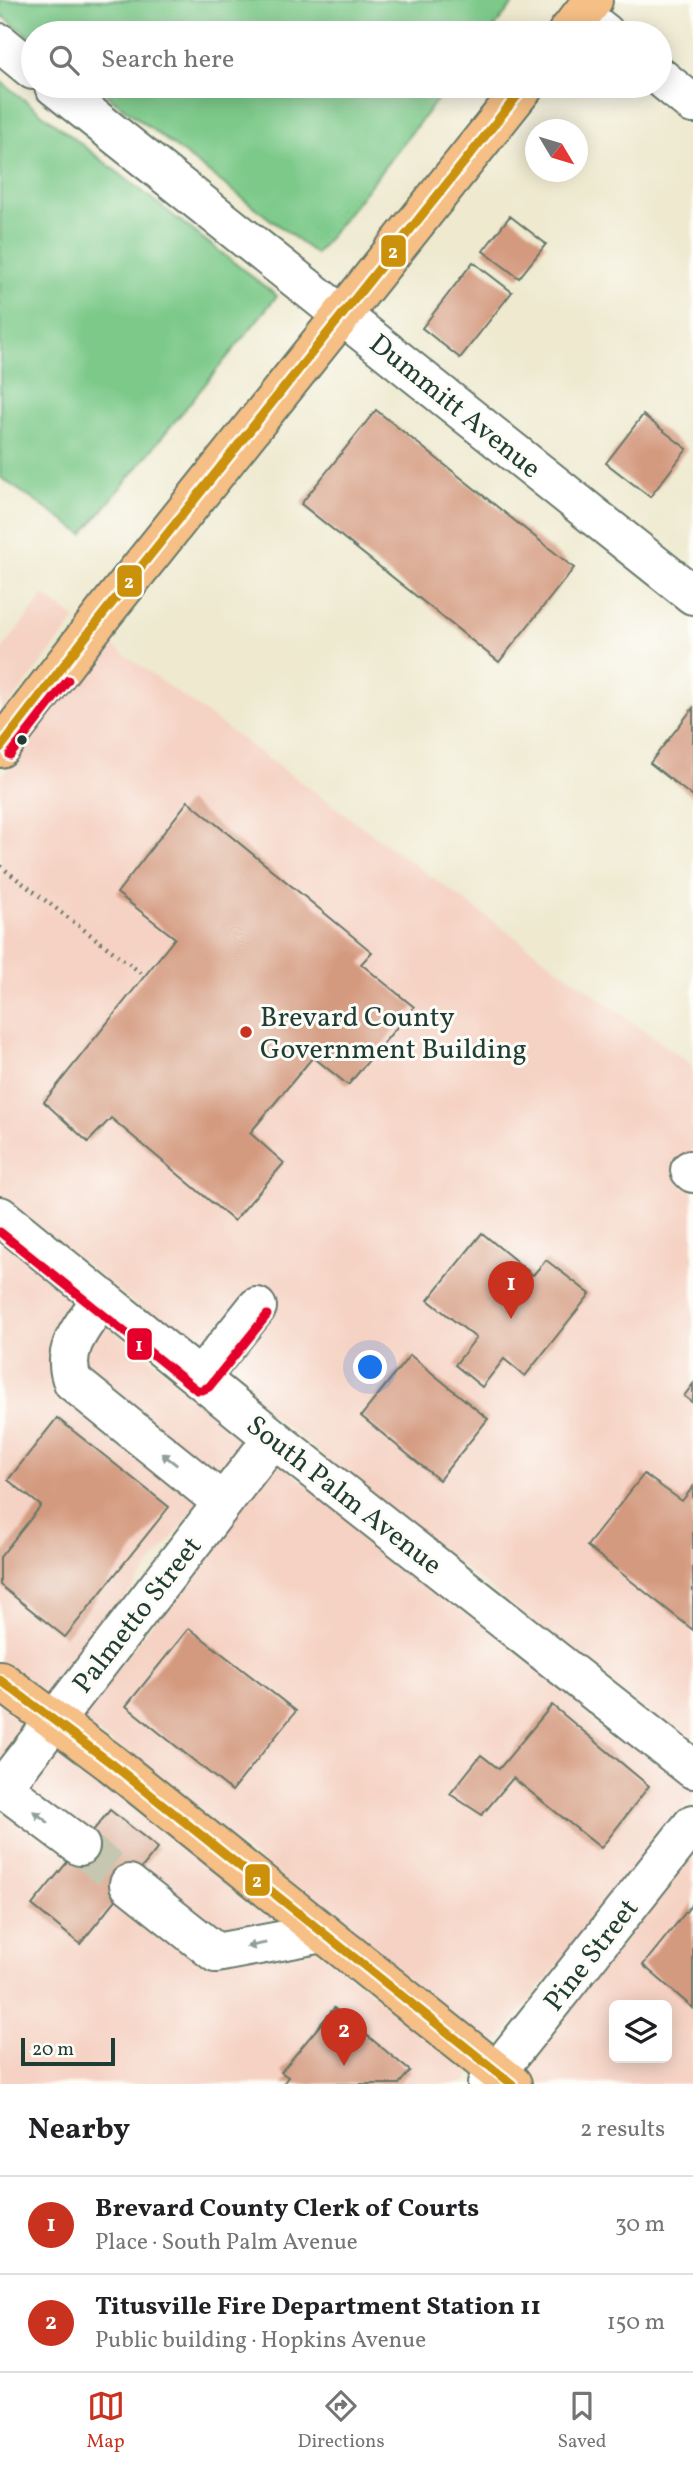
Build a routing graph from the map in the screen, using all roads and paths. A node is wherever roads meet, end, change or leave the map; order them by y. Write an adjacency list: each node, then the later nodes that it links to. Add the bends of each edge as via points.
1 (0, 43): 2 (street)
2 (21, 60)
3 (672, 87): 6 (street)
4 (69, 98): 7 (street, Dummitt Avenue)
5 (515, 98): 7 (main road)
6 (693, 104)
7 (343, 314): 8 (street, Dummitt Avenue); 9 (main road)
8 (693, 594)
9 (0, 748)
10 (0, 866): 11 (path)
11 (145, 976)
12 (0, 1216): 13 (street, South Palm Avenue)
13 (102, 1298): 15 (street, South Palm Avenue); 17 (street, one-way to 13, via 73,1382 67,1369 68,1351)
14 (257, 1307): 15 (street)
15 (201, 1378): 16 (street, South Palm Avenue)
16 (273, 1437): 17 (street, Palmetto Street); 20 (street, South Palm Avenue)
17 (222, 1502): 19 (street, Palmetto Street)
18 (0, 1680): 19 (main road)
19 (54, 1720): 21 (street, Palmetto Street); 25 (main road)
20 (693, 1769)
21 (1, 1789): 23 (street, one-way to 21)
22 (693, 1824): 26 (street, Pine Street)
23 (80, 1846)
24 (129, 1884): 25 (street, one-way to 24, via 216,1953)
25 (323, 1933): 26 (main road)
26 (499, 2080)

